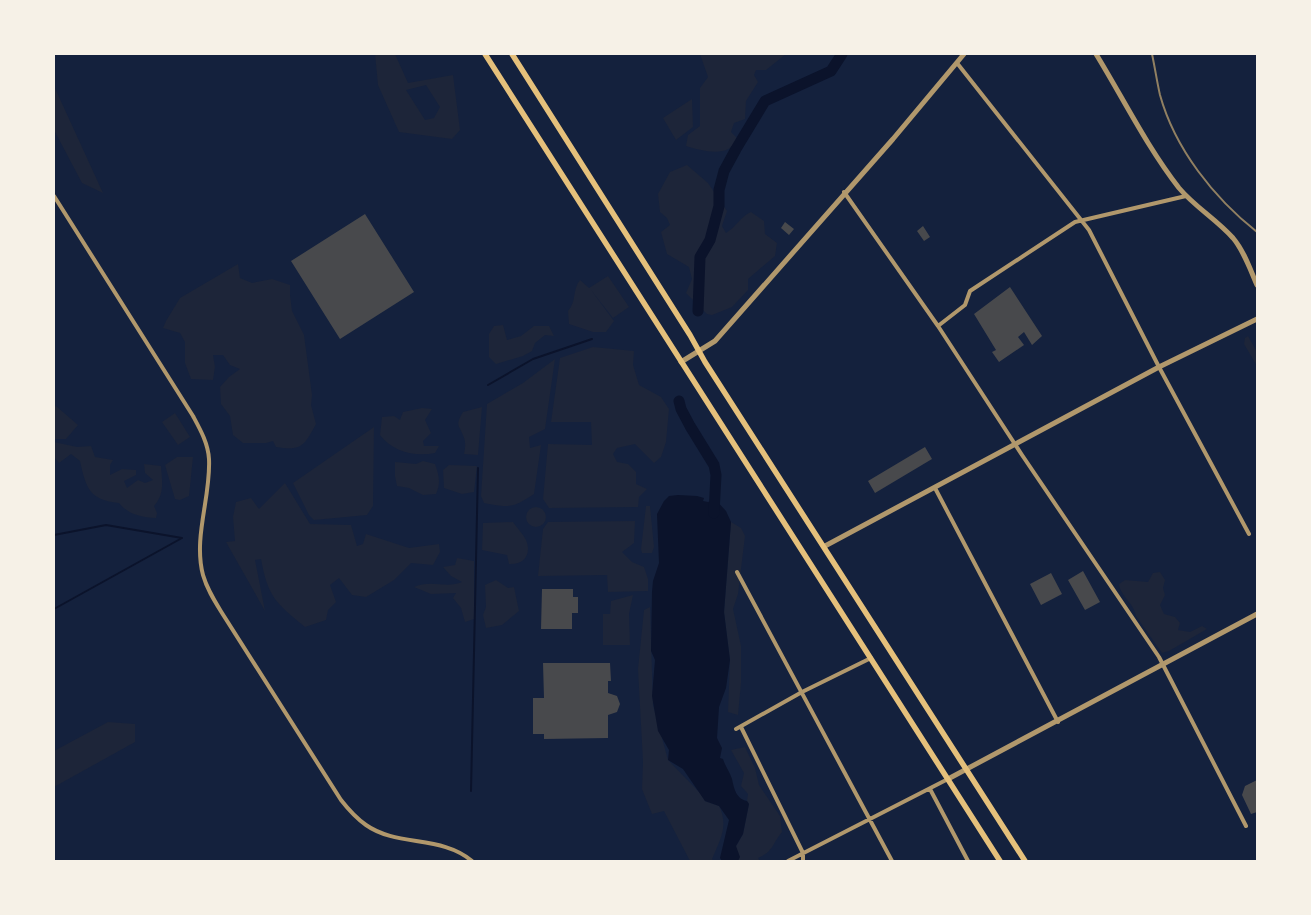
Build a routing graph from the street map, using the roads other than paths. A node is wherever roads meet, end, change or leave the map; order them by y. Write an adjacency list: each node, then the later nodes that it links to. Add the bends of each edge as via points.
1 (485, 54): 14 (main road)
2 (512, 54): 13 (main road)
3 (964, 54): 5 (street)
4 (1096, 54): 8 (street, via 1148,142)
5 (957, 63): 6 (street); 9 (street)
6 (844, 192): 12 (street); 13 (street, via 715,340)
7 (54, 196): 32 (street, via 188,407 206,445 209,474 200,558 208,591 352,814 383,833 452,848)
8 (1186, 196): 9 (street); 10 (street, via 1233,238)
9 (1082, 220): 12 (street, via 1074,222 970,291 965,305); 15 (street)
10 (1257, 285)
11 (1257, 319): 15 (street)
12 (938, 326): 16 (street)
13 (699, 351): 14 (street); 19 (main road)
14 (681, 362): 22 (main road)
15 (1159, 368): 16 (street); 18 (street)
16 (1016, 446): 17 (street); 23 (street)
17 (935, 488): 19 (street); 25 (street)
18 (1249, 534)
19 (825, 546): 26 (main road)
20 (738, 572): 24 (street)
21 (1257, 614): 23 (street)
22 (870, 658): 24 (street); 27 (main road)
23 (1162, 664): 25 (street); 30 (street)
24 (802, 692): 29 (street); 31 (street, via 738,728)
25 (1058, 722): 26 (street)
26 (967, 769): 27 (street); 38 (main road)
27 (948, 779): 28 (street); 37 (main road)
28 (930, 789): 29 (street); 36 (street)
29 (870, 820): 31 (street); 35 (street)
30 (1246, 826)
31 (803, 853): 33 (street); 34 (street)
32 (472, 861)
33 (788, 861)
34 (803, 861)
35 (892, 861)
36 (968, 861)
37 (1000, 861)
38 (1025, 861)

